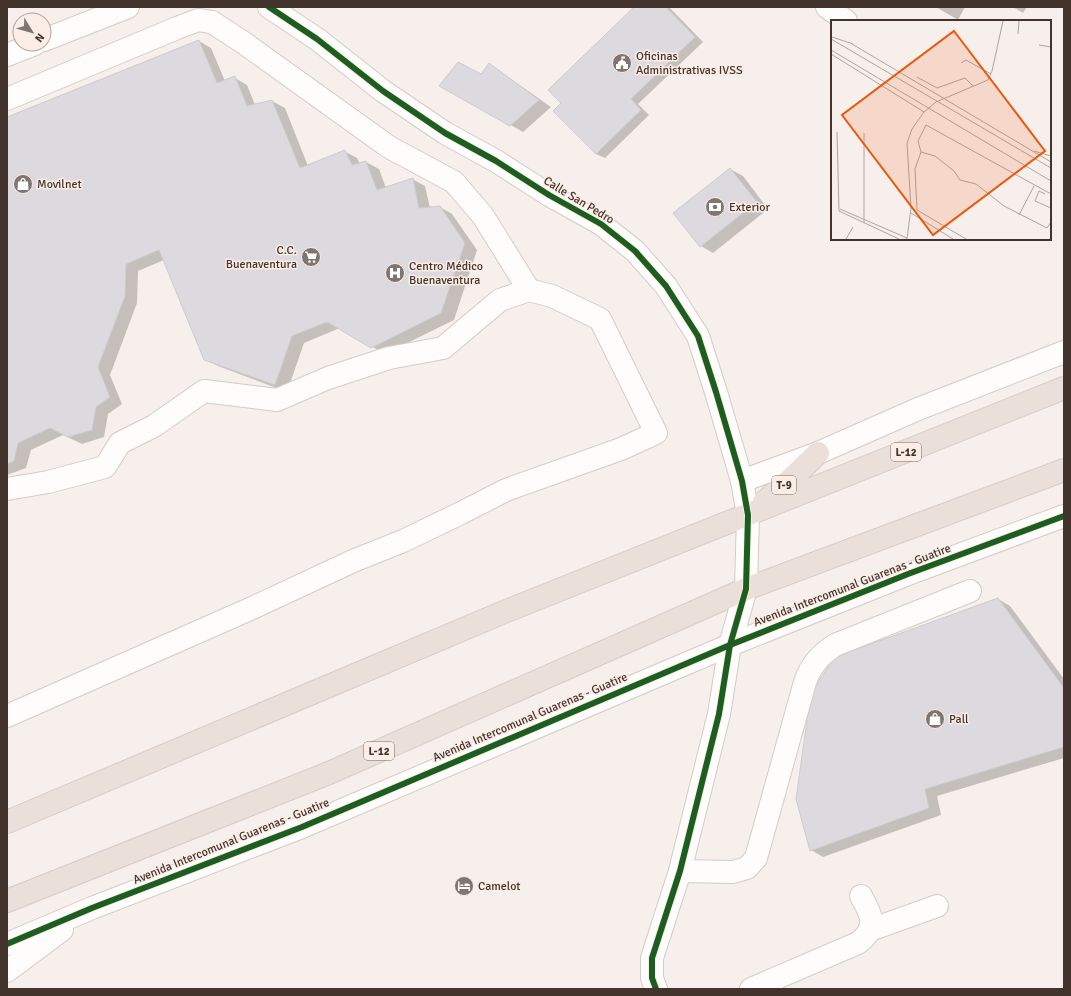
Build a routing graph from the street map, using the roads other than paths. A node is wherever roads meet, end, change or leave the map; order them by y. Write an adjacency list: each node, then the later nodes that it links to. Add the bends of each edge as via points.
1 (128, 7): 5 (street)
2 (269, 7): 12 (street, Calle San Pedro, via 445,133 601,224 635,251 666,286 698,336)
3 (827, 7): 4 (street)
4 (845, 20)
5 (52, 37)
6 (7, 99): 7 (street, via 198,20 212,22 389,147 454,182 483,216)
7 (529, 290): 13 (street, via 500,300 443,348 389,358 328,378 277,400 204,391 154,426 120,443 105,467 48,482); 19 (street, via 552,296 600,319 656,433 621,449 506,490 403,541)
8 (1064, 352): 10 (street, via 918,409)
9 (1064, 388): 14 (highway, L-12)
10 (818, 453): 12 (street); 14 (highway, T-9)
11 (1064, 470): 16 (highway, L-12)
12 (742, 481): 14 (street, Calle San Pedro)
13 (7, 489)
14 (748, 515): 16 (street, Calle San Pedro); 20 (highway, L-12, via 504,612)
15 (1064, 516): 18 (street, Avenida Intercomunal Guarenas - Guatire, via 908,574)
16 (746, 589): 18 (street, Calle San Pedro); 23 (highway, L-12, via 329,773)
17 (970, 591): 21 (street, via 835,645 822,654 809,671 805,682 756,858 747,868 733,872)
18 (730, 645): 21 (street, Calle San Pedro, via 719,714); 25 (street, Avenida Intercomunal Guarenas - Guatire, via 302,826)
19 (7, 716)
20 (7, 822)
21 (680, 871): 29 (street, Calle San Pedro, via 652,958 652,978)
22 (861, 896): 26 (street, via 869,909 872,922)
23 (7, 901)
24 (937, 906): 26 (street)
25 (92, 908): 27 (street, Avenida Intercomunal Guarenas - Guatire); 28 (street)
26 (870, 930): 30 (street, via 858,943)
27 (7, 944)
28 (7, 971)
29 (656, 989)
30 (751, 989)

